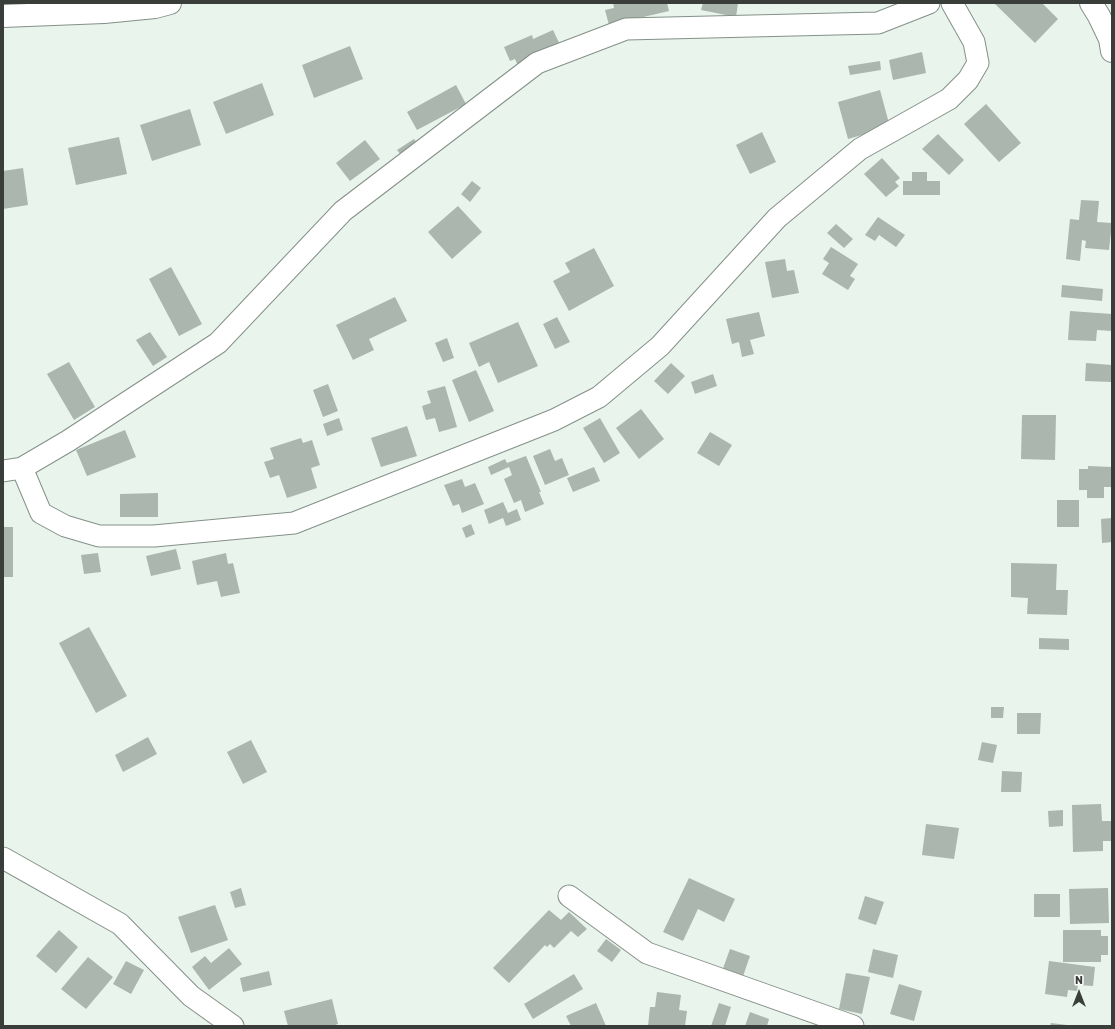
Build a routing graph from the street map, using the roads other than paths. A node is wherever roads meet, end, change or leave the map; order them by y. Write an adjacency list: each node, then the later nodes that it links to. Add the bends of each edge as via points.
1 (170, 3): 5 (main road, via 104,12)
2 (929, 3): 7 (street, via 878,23 626,29 537,63 343,210 218,344 68,441)
3 (952, 3): 7 (street, via 974,42 978,63 968,80 949,99 860,149 777,218 660,346 599,397 554,420 294,523 154,536 99,536 65,526 41,513)
4 (1092, 3): 6 (main road)
5 (5, 19)
6 (1111, 44)
7 (13, 469)
8 (3, 858): 10 (street, via 120,924 191,996)
9 (569, 896): 11 (street, via 647,953)
10 (233, 1026)
11 (853, 1026)

